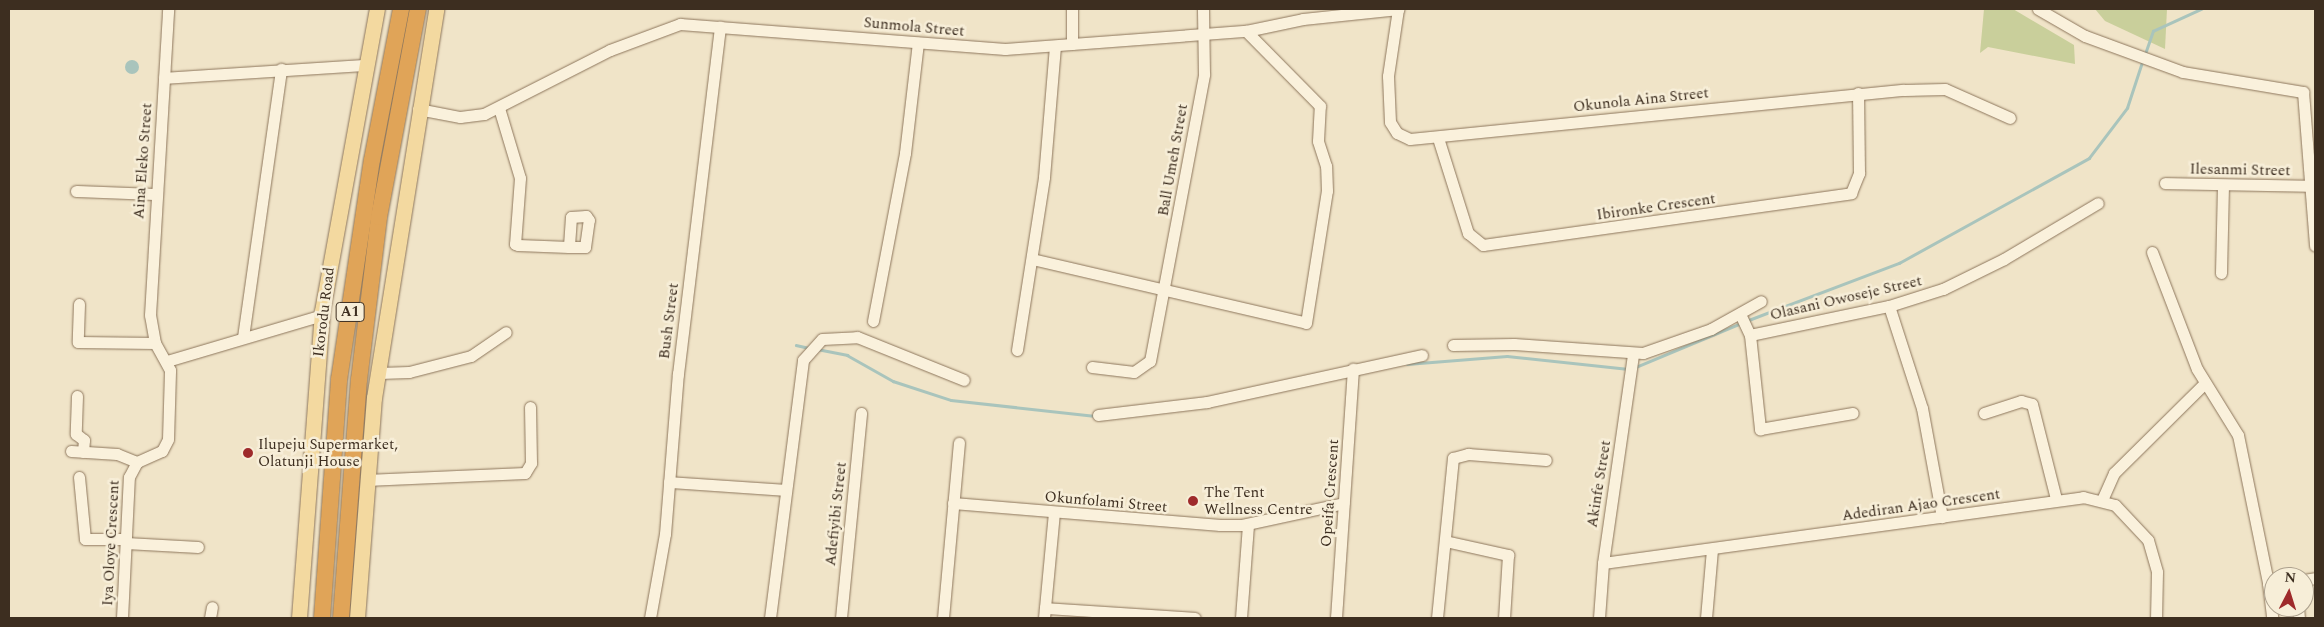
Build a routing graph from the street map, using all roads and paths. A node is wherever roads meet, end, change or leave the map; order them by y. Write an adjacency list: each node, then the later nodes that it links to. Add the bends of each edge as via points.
1 (168, 9): 18 (street, Aina Eleko Street)
2 (377, 9): 16 (main road, Ikorodu Road)
3 (401, 9): 87 (highway, Ikorodu Road / A1, via 372,160 339,380)
4 (418, 9): 88 (highway, A1, via 379,217 359,380)
5 (436, 9): 22 (main road)
6 (1072, 9): 14 (street)
7 (1203, 9): 12 (street, Ball Umeh Street)
8 (1398, 9): 11 (street, Sunmola Street, via 1303,19); 24 (street, Okunola Aina Street, via 1388,76 1390,122 1403,138)
9 (2038, 9): 19 (street, via 2085,36 2183,72)
10 (720, 27): 13 (street, Sunmola Street); 21 (street, Sunmola Street, via 664,27); 69 (street, Bush Street)
11 (1246, 31): 12 (street, Sunmola Street); 36 (street, via 1320,106 1318,141 1326,166 1327,191 1308,320 1300,324)
12 (1205, 34): 14 (street, Sunmola Street); 36 (street, Ball Umeh Street, via 1204,74)
13 (918, 42): 15 (street, Sunmola Street, via 1005,49); 41 (street, via 905,153)
14 (1072, 44): 15 (street, Sunmola Street)
15 (1055, 46): 34 (street, via 1049,136)
16 (366, 64): 17 (street); 40 (main road, Ikorodu Road)
17 (281, 70): 18 (street); 44 (street)
18 (164, 78): 29 (street, Aina Eleko Street)
19 (2309, 92): 27 (street)
20 (1858, 93): 23 (street, Okunola Aina Street, via 1945,89); 24 (street, Okunola Aina Street); 24 (street, Ibironke Crescent, via 1859,172 1851,193 1483,245 1468,233)
21 (499, 108): 22 (street, Sunmola Street, via 474,117); 32 (street, via 520,178 515,244)
22 (418, 109): 53 (main road)
23 (2010, 118)
24 (1438, 138)
25 (2165, 183): 26 (street, Ilesanmi Street)
26 (2223, 185): 27 (street, Ilesanmi Street); 35 (street)
27 (2314, 186): 31 (street)
28 (76, 192): 29 (street)
29 (155, 194): 45 (street, Aina Eleko Street, via 150,315)
30 (2098, 203): 39 (street, Olasani Owoseje Street, via 1972,277)
31 (2315, 246)
32 (569, 247)
33 (2152, 252): 55 (street)
34 (1032, 260): 36 (street); 47 (street)
35 (2221, 273)
36 (1165, 291): 51 (street, Ball Umeh Street, via 1150,361 1144,368 1117,371)
37 (1761, 301): 42 (street)
38 (79, 304): 45 (street, via 78,342)
39 (1889, 306): 42 (street, Olasani Owoseje Street); 76 (street, via 1922,408)
40 (322, 315): 44 (street); 86 (main road, Ikorodu Road)
41 (873, 321)
42 (1745, 324): 50 (street, via 1676,343); 60 (street, via 1760,429)
43 (506, 332): 53 (street, via 471,356 409,372)
44 (243, 337): 49 (street)
45 (155, 343): 49 (street)
46 (1453, 345): 50 (street, via 1514,344)
47 (1017, 350)
48 (1422, 355): 52 (street)
49 (167, 361): 66 (street, via 167,445)
50 (1633, 362): 82 (street, Akinfe Street)
51 (1092, 366)
52 (1353, 372): 61 (street, via 1207,402); 74 (street, Opeifa Crescent)
53 (378, 373): 68 (main road)
54 (964, 380): 70 (street, via 857,337 822,339 803,360)
55 (2204, 384): 72 (street, via 2114,473); 83 (street, via 2238,435)
56 (78, 396): 64 (street, via 76,434 84,440)
57 (530, 407): 68 (street, via 531,463 525,473)
58 (1984, 412): 71 (street, via 2021,401 2032,404)
59 (861, 413): 92 (street, Adefiyibi Street)
60 (1853, 413)
61 (1098, 415)
62 (959, 443): 73 (street)
63 (71, 451): 64 (street)
64 (83, 452): 66 (street, via 117,454)
65 (1546, 460): 78 (street, via 1468,454 1453,458)
66 (137, 462): 79 (street, Iya Oloye Crescent, via 129,477)
67 (79, 477): 79 (street, via 85,540)
68 (366, 480): 89 (main road)
69 (669, 482): 70 (street); 90 (street, Bush Street, via 663,551)
70 (784, 490): 91 (street)
71 (2056, 499): 72 (street, Adediran Ajao Crescent); 76 (street, Adediran Ajao Crescent)
72 (2102, 500): 101 (street, Adediran Ajao Crescent, via 2125,512 2148,540 2157,572)
73 (954, 503): 75 (street, Okunfolami Street); 93 (street)
74 (1344, 503): 77 (street, Okunfolami Street); 96 (street, Opeifa Crescent)
75 (1054, 512): 77 (street, Okunfolami Street); 84 (street)
76 (1942, 517): 81 (street, Adediran Ajao Crescent)
77 (1248, 524): 95 (street)
78 (1445, 540): 97 (street); 98 (street, via 1508,555)
79 (126, 541): 80 (street); 85 (street, Iya Oloye Crescent)
80 (198, 547)
81 (1712, 550): 82 (street, Adediran Ajao Crescent); 100 (street)
82 (1602, 563): 99 (street, Akinfe Street)
83 (2267, 567)
84 (1045, 613): 94 (street)
85 (122, 618)
86 (299, 618)
87 (322, 618)
88 (341, 618)
89 (357, 618)
90 (650, 618)
91 (770, 618)
92 (841, 618)
93 (943, 618)
94 (1195, 618)
95 (1241, 618)
96 (1336, 618)
97 (1437, 618)
98 (1504, 618)
99 (1599, 618)
100 (1706, 618)
101 (2156, 618)

